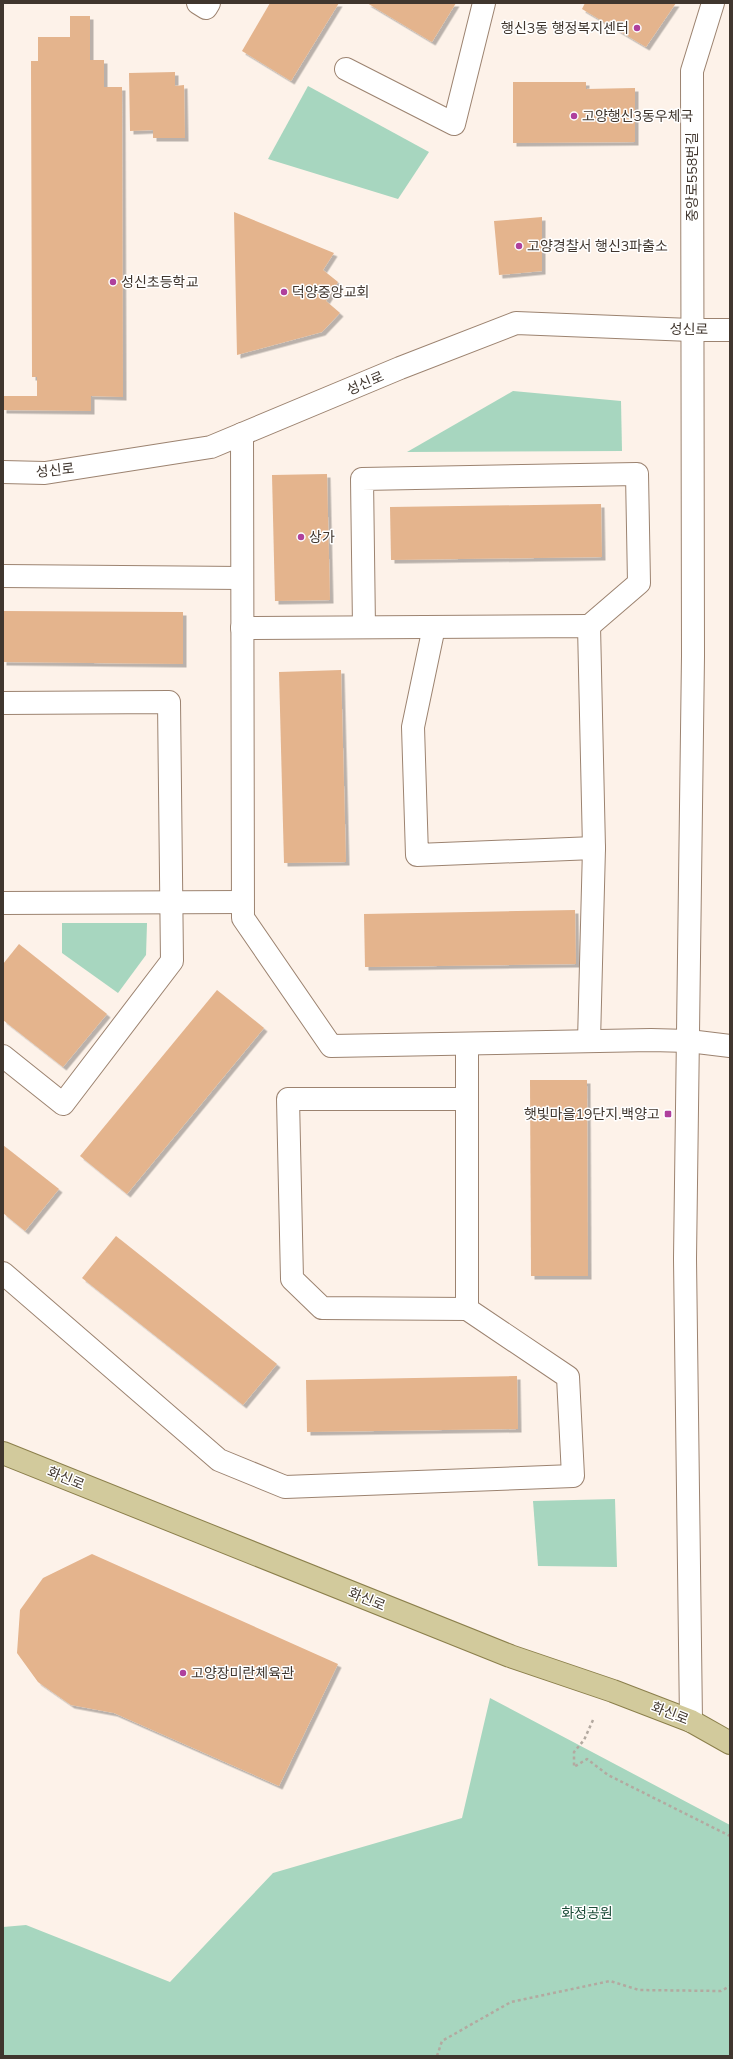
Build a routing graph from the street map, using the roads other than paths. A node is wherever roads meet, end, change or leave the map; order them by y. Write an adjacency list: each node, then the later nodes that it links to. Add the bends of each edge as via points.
1 (198, 3): 2 (street, via 206,8)
2 (208, 3)
3 (484, 3): 5 (street, via 454,124)
4 (714, 3): 6 (street, 중앙로558번길, via 692,71)
5 (346, 69)
6 (691, 330): 7 (street, 성신로); 8 (street, 성신로, via 516,323); 21 (street, 중앙로558번길, via 693,656)
7 (730, 330)
8 (242, 434): 9 (street, 성신로, via 212,447 45,473); 11 (street)
9 (3, 472)
10 (3, 576): 11 (street)
11 (242, 578): 15 (street)
12 (434, 626): 13 (street); 14 (street); 17 (street, via 413,727 417,855)
13 (589, 626): 14 (street, via 639,583 637,474 362,479); 17 (street)
14 (364, 627): 15 (street)
15 (242, 628): 18 (street)
16 (3, 703): 20 (street, via 169,702)
17 (594, 848): 22 (street)
18 (242, 902): 20 (street); 23 (street, via 243,918 331,1046)
19 (3, 903): 20 (street)
20 (172, 903): 25 (street, via 172,961 63,1104)
21 (689, 1041): 22 (street); 24 (street); 30 (street, 중앙로558번길, via 685,1259)
22 (590, 1042): 23 (street)
23 (467, 1044): 26 (street)
24 (730, 1046)
25 (3, 1056)
26 (467, 1099): 28 (street); 28 (street, via 288,1099 292,1279 322,1308)
27 (3, 1273): 28 (street, via 219,1460 285,1487 573,1476 568,1377)
28 (467, 1309)
29 (3, 1454): 30 (main road, 화신로, via 510,1656)
30 (691, 1721): 31 (main road, 화신로)
31 (730, 1743)

